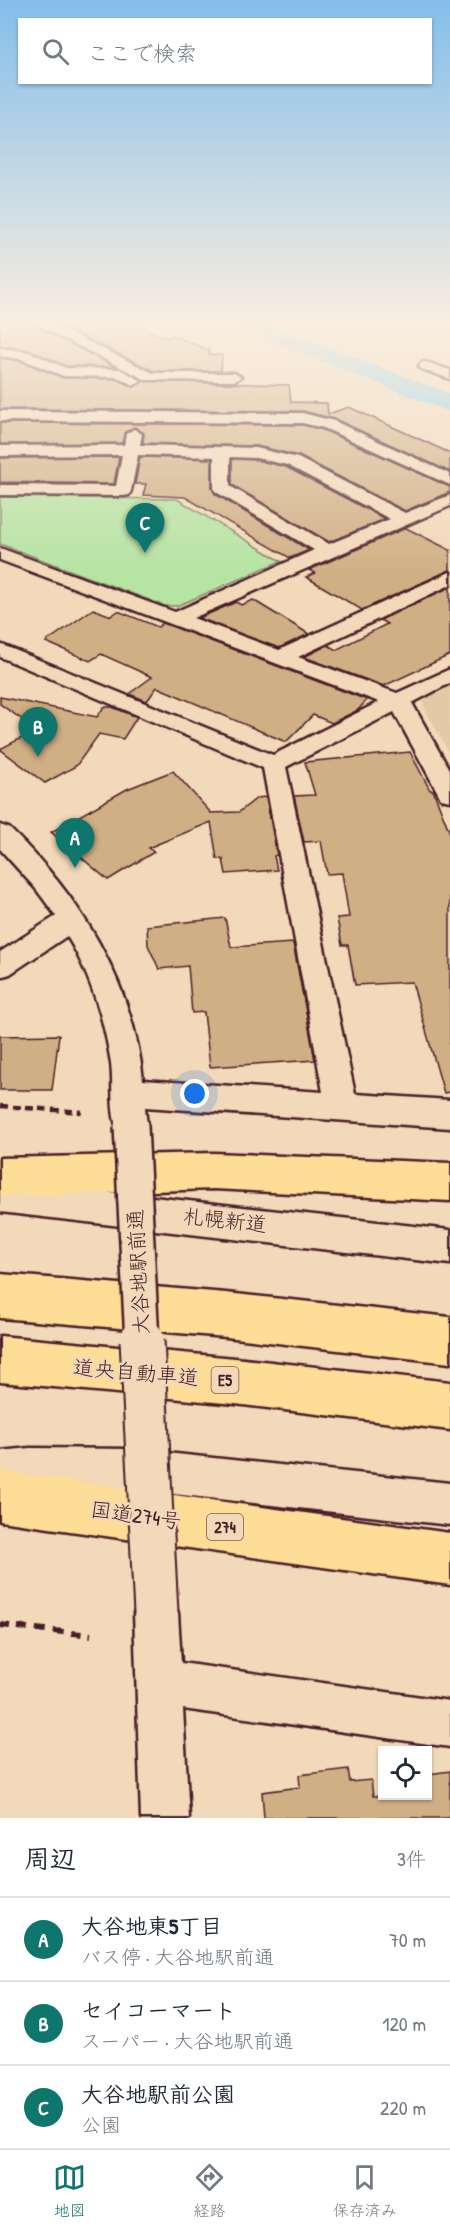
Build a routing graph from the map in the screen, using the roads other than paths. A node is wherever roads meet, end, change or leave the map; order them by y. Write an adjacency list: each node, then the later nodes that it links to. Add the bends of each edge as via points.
1 (0, 416): 2 (street)
2 (138, 416): 3 (street); 6 (street, via 302,418 329,424)
3 (129, 450): 4 (street); 5 (street); 7 (street, via 123,491)
4 (0, 451)
5 (222, 452): 9 (street, via 256,453 292,461); 10 (street, via 222,488)
6 (450, 480)
7 (0, 490)
8 (450, 500): 9 (street)
9 (404, 519): 10 (street)
10 (328, 551): 13 (street)
11 (0, 554): 13 (street)
12 (450, 578): 15 (street)
13 (175, 619): 15 (street)
14 (0, 650): 18 (street)
15 (279, 658): 17 (street)
16 (450, 675): 17 (street)
17 (400, 702): 18 (street); 19 (street)
18 (274, 764): 23 (street)
19 (450, 793)
20 (0, 834): 21 (street, 大谷地駅前通, via 45,880)
21 (72, 918): 22 (street); 24 (street, 大谷地駅前通, via 100,973 114,1013 126,1061)
22 (0, 966)
23 (342, 1107): 24 (street); 25 (street)
24 (130, 1109): 38 (street, 大谷地駅前通, bridge)
25 (450, 1114)
26 (0, 1177): 27 (highway, via 214,1171)
27 (450, 1182)
28 (0, 1196): 29 (street, 札幌新道)
29 (450, 1247)
30 (0, 1296): 31 (highway, via 226,1315)
31 (450, 1340)
32 (0, 1359): 33 (highway, 道央自動車道 / E5)
33 (450, 1406)
34 (0, 1471): 36 (street, via 129,1469)
35 (0, 1496): 37 (highway, 国道274号 / 274)
36 (450, 1504)
37 (450, 1559)
38 (159, 1683): 39 (street); 40 (street, 大谷地駅前通)
39 (450, 1724)
40 (165, 1818)

